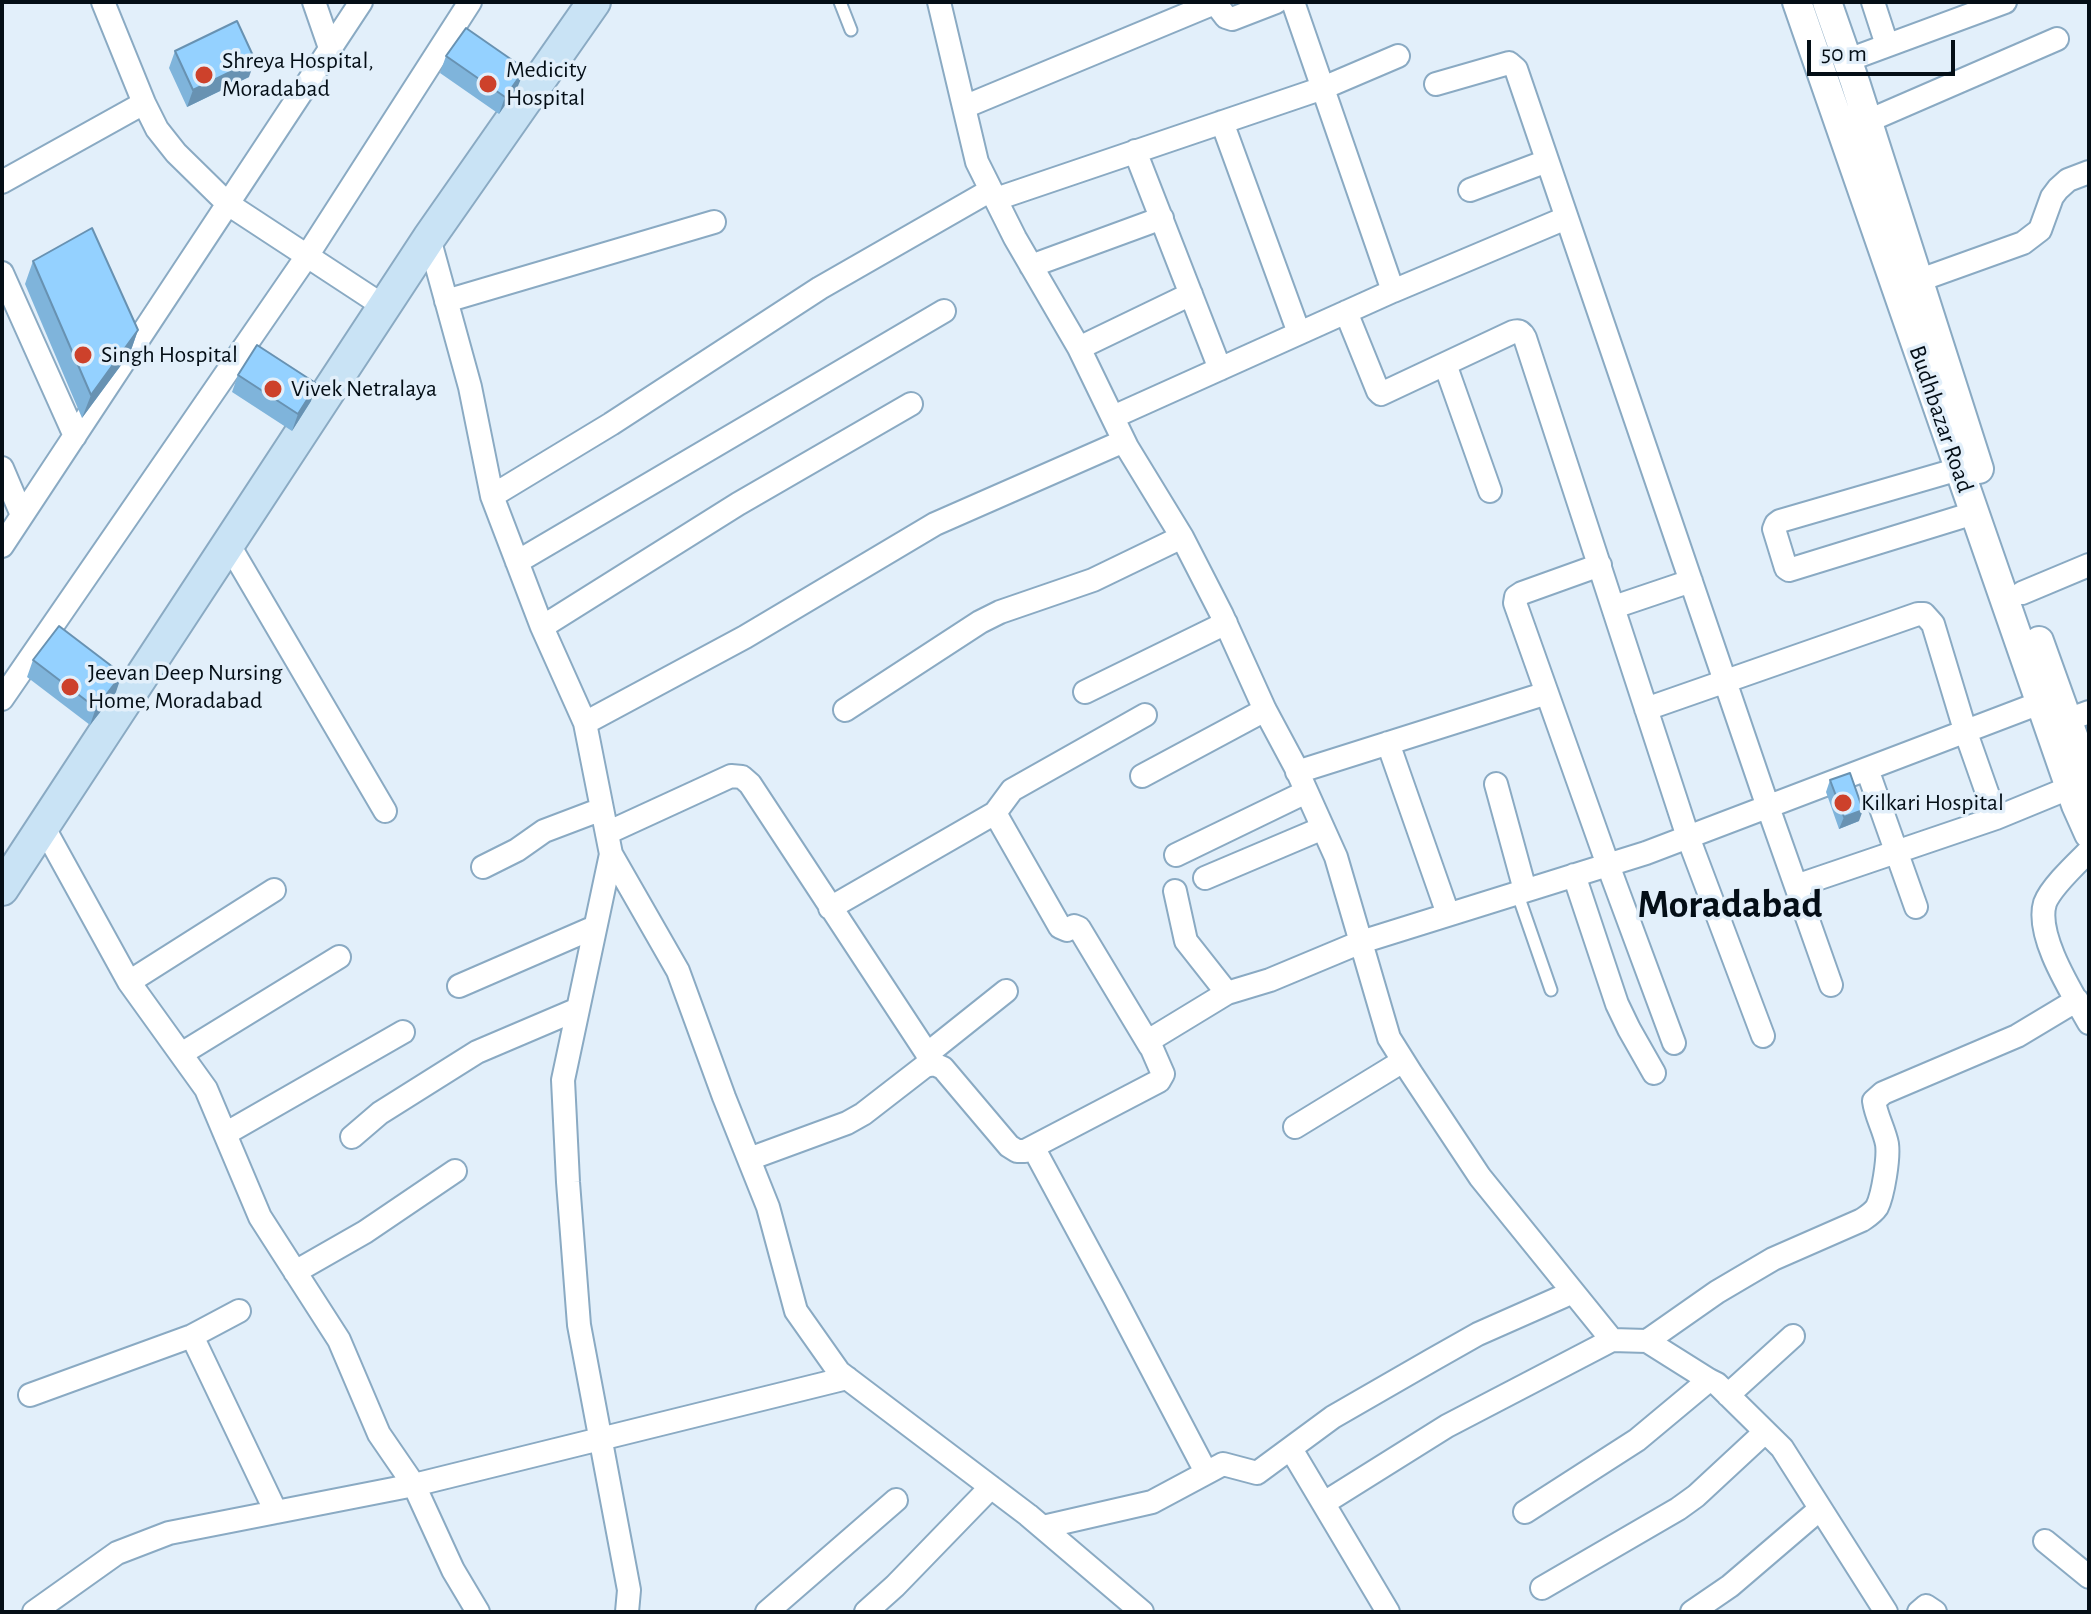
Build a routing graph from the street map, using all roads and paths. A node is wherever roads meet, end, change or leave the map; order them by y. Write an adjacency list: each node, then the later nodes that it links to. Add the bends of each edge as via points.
1 (103, 2): 23 (street)
2 (314, 2): 18 (street)
3 (361, 2): 18 (street)
4 (470, 2): 39 (street)
5 (594, 2): 38 (main road)
6 (840, 2): 15 (lane)
7 (939, 2): 24 (street)
8 (1276, 2): 14 (street, via 1232,19)
9 (1293, 2): 22 (street)
10 (1797, 2): 26 (street, Budhbazar Road)
11 (1827, 2): 20 (street, Budhbazar Road)
12 (1873, 2): 17 (street)
13 (2005, 2): 17 (street)
14 (1215, 3): 24 (street)
15 (851, 30)
16 (2057, 39): 25 (street)
17 (1887, 45): 20 (street)
18 (330, 48): 34 (street)
19 (1398, 56): 22 (street)
20 (1848, 60): 25 (street, Budhbazar Road)
21 (1436, 84): 29 (street, via 1513,65)
22 (1323, 88): 27 (street); 43 (street)
23 (144, 103): 31 (street); 34 (street, via 176,153)
24 (964, 107): 33 (street, via 977,162)
25 (1866, 114): 26 (street); 42 (street, Budhbazar Road)
26 (1836, 116): 42 (street, Budhbazar Road)
27 (1222, 122): 28 (street); 49 (street)
28 (1135, 151): 33 (street); 35 (street)
29 (1547, 161): 32 (street); 36 (street)
30 (2089, 172): 42 (street, via 2058,189 2033,237)
31 (2, 182)
32 (1470, 190)
33 (993, 194): 40 (street); 60 (street, via 820,288)
34 (228, 204): 39 (street); 55 (street)
35 (1162, 218): 40 (street); 44 (street)
36 (1566, 218): 43 (street); 69 (street)
37 (714, 222): 45 (street)
38 (429, 238): 45 (street); 46 (main road)
39 (307, 256): 46 (street); 77 (street)
40 (1031, 266): 50 (street)
41 (2, 273): 55 (street)
42 (1908, 285): 58 (street, Budhbazar Road); 70 (street, Budhbazar Road, via 1966,435)
43 (1393, 291): 48 (street)
44 (1191, 294): 50 (street); 52 (street)
45 (446, 301): 60 (street)
46 (385, 307): 64 (main road)
47 (944, 311): 66 (street)
48 (1346, 312): 49 (street); 51 (street, via 1381,394)
49 (1299, 333): 52 (street)
50 (1079, 348): 54 (street)
51 (1445, 364): 59 (street); 67 (street, via 1513,332 1523,333)
52 (1220, 369): 54 (street)
53 (911, 404): 73 (street)
54 (1113, 417): 56 (street)
55 (75, 436): 62 (street)
56 (1124, 441): 63 (street); 83 (street, via 935,524 745,637)
57 (2, 468): 62 (street)
58 (1959, 469): 61 (street, Budhbazar Road); 61 (street, via 1780,521 1774,529 1786,568)
59 (1490, 491)
60 (492, 496): 66 (street)
61 (1974, 513): 70 (street, Budhbazar Road)
62 (22, 515): 65 (street)
63 (1182, 537): 72 (street); 80 (street, via 1093,580 980,622)
64 (229, 545): 93 (street); 96 (main road)
65 (2, 546)
66 (517, 562): 73 (street)
67 (1600, 565): 71 (street); 76 (street, via 1516,597)
68 (2089, 565): 70 (street)
69 (1691, 581): 71 (street); 74 (street)
70 (2019, 604): 78 (street, Budhbazar Road)
71 (1614, 607): 79 (street)
72 (1226, 623): 75 (street); 81 (street)
73 (542, 627): 83 (street)
74 (1725, 682): 79 (street); 84 (street, via 1924,614 1933,624); 91 (street)
75 (1085, 692)
76 (1547, 693): 85 (street); 104 (street)
77 (2, 699)
78 (2063, 708): 84 (street); 90 (street, Budhbazar Road)
79 (1646, 709): 99 (street)
80 (845, 710)
81 (1265, 710): 87 (street); 88 (street)
82 (1145, 715): 94 (street, via 1012,790)
83 (585, 723): 92 (street)
84 (1965, 730): 86 (street); 95 (street)
85 (1388, 743): 88 (street); 115 (street)
86 (1867, 769): 91 (street); 101 (street)
87 (1142, 776)
88 (1302, 782): 97 (street); 103 (street)
89 (1496, 784): 112 (street)
90 (2081, 793): 95 (street); 98 (street, Budhbazar Road)
91 (1768, 807): 99 (street); 109 (street)
92 (602, 809): 100 (street); 105 (street, via 544,831)
93 (385, 811)
94 (995, 813): 114 (street); 131 (street, via 1060,927 1079,928)
95 (1996, 818): 101 (street)
96 (43, 826): 108 (main road); 119 (street)
97 (1323, 828): 107 (street); 117 (street)
98 (2089, 834)
99 (1688, 837): 104 (street); 129 (street)
100 (609, 843): 114 (street, via 731,776 742,777); 116 (street); 140 (street, via 678,971)
101 (1896, 851): 109 (street); 113 (street)
102 (2089, 851): 125 (street, via 2046,902 2044,922 2052,953)
103 (1176, 855)
104 (1608, 865): 106 (street); 130 (street)
105 (483, 867)
106 (1574, 875): 112 (street); 135 (street, via 1617,1004)
107 (1205, 878)
108 (3, 884)
109 (1796, 886): 120 (street)
110 (274, 890): 119 (street)
111 (1175, 891): 124 (street, via 1186,941)
112 (1521, 891): 115 (street); 122 (lane)
113 (1916, 907)
114 (830, 908): 133 (street)
115 (1448, 914): 117 (street)
116 (595, 927): 121 (street); 126 (street)
117 (1361, 942): 124 (street); 134 (street, via 1389,1038)
118 (339, 957): 132 (street)
119 (129, 982): 132 (street)
120 (1831, 985)
121 (459, 986)
122 (1551, 990)
123 (1006, 991): 133 (street)
124 (1227, 993): 131 (street, via 1153,1038)
125 (2077, 1000): 127 (street); 148 (street, via 2017,1036 1883,1093 1874,1101 1887,1145 1886,1169 1872,1213 1773,1259)
126 (578, 1009): 138 (street, via 477,1052 380,1113); 154 (street, via 563,1080 568,1182 579,1325)
127 (2089, 1023)
128 (403, 1032): 137 (street)
129 (1763, 1036)
130 (1674, 1043)
131 (1150, 1046): 139 (street, via 1163,1074 1159,1081)
132 (181, 1054): 137 (street, via 206,1089)
133 (931, 1059): 139 (street, via 1009,1146 1017,1151); 140 (street, via 847,1123)
134 (1403, 1061): 136 (street); 143 (street, via 1480,1177)
135 (1654, 1073)
136 (1295, 1127)
137 (225, 1134): 142 (street, via 260,1217)
138 (352, 1137)
139 (1033, 1147): 156 (street)
140 (749, 1159): 149 (street, via 796,1311)
141 (455, 1171): 142 (street)
142 (295, 1272): 157 (street, via 339,1340 379,1434)
143 (1573, 1292): 147 (street); 155 (street, via 1467,1340 1333,1417)
144 (239, 1311): 145 (street)
145 (192, 1336): 151 (street); 162 (street)
146 (1793, 1336): 152 (street)
147 (1612, 1340): 148 (street); 160 (street, via 1447,1426)
148 (1647, 1341): 150 (street)
149 (847, 1378): 154 (street); 158 (street)
150 (1709, 1380): 152 (street); 163 (street, via 1637,1440)
151 (30, 1395)
152 (1728, 1395): 153 (street)
153 (1765, 1432): 161 (street, via 1782,1448); 167 (street, via 1678,1509)
154 (601, 1439): 157 (street); 170 (street, via 629,1590)
155 (1291, 1449): 156 (street, via 1257,1473 1223,1464); 160 (street)
156 (1206, 1472): 164 (street, via 1152,1502)
157 (414, 1485): 162 (street); 168 (street)
158 (991, 1487): 164 (street); 172 (street)
159 (896, 1500): 171 (street)
160 (1324, 1503): 174 (street)
161 (1820, 1509): 175 (street); 176 (street)
162 (276, 1512): 169 (street, via 169,1533 117,1553)
163 (1525, 1512)
164 (1043, 1527): 173 (street)
165 (2045, 1541): 166 (street)
166 (2089, 1577)
167 (1542, 1588)
168 (473, 1611)
169 (34, 1612)
170 (627, 1612)
171 (767, 1612)
172 (866, 1612)
173 (1142, 1612)
174 (1388, 1612)
175 (1692, 1612)
176 (1886, 1612)
177 (1919, 1612): 178 (street, via 1926,1606)
178 (1935, 1612)

